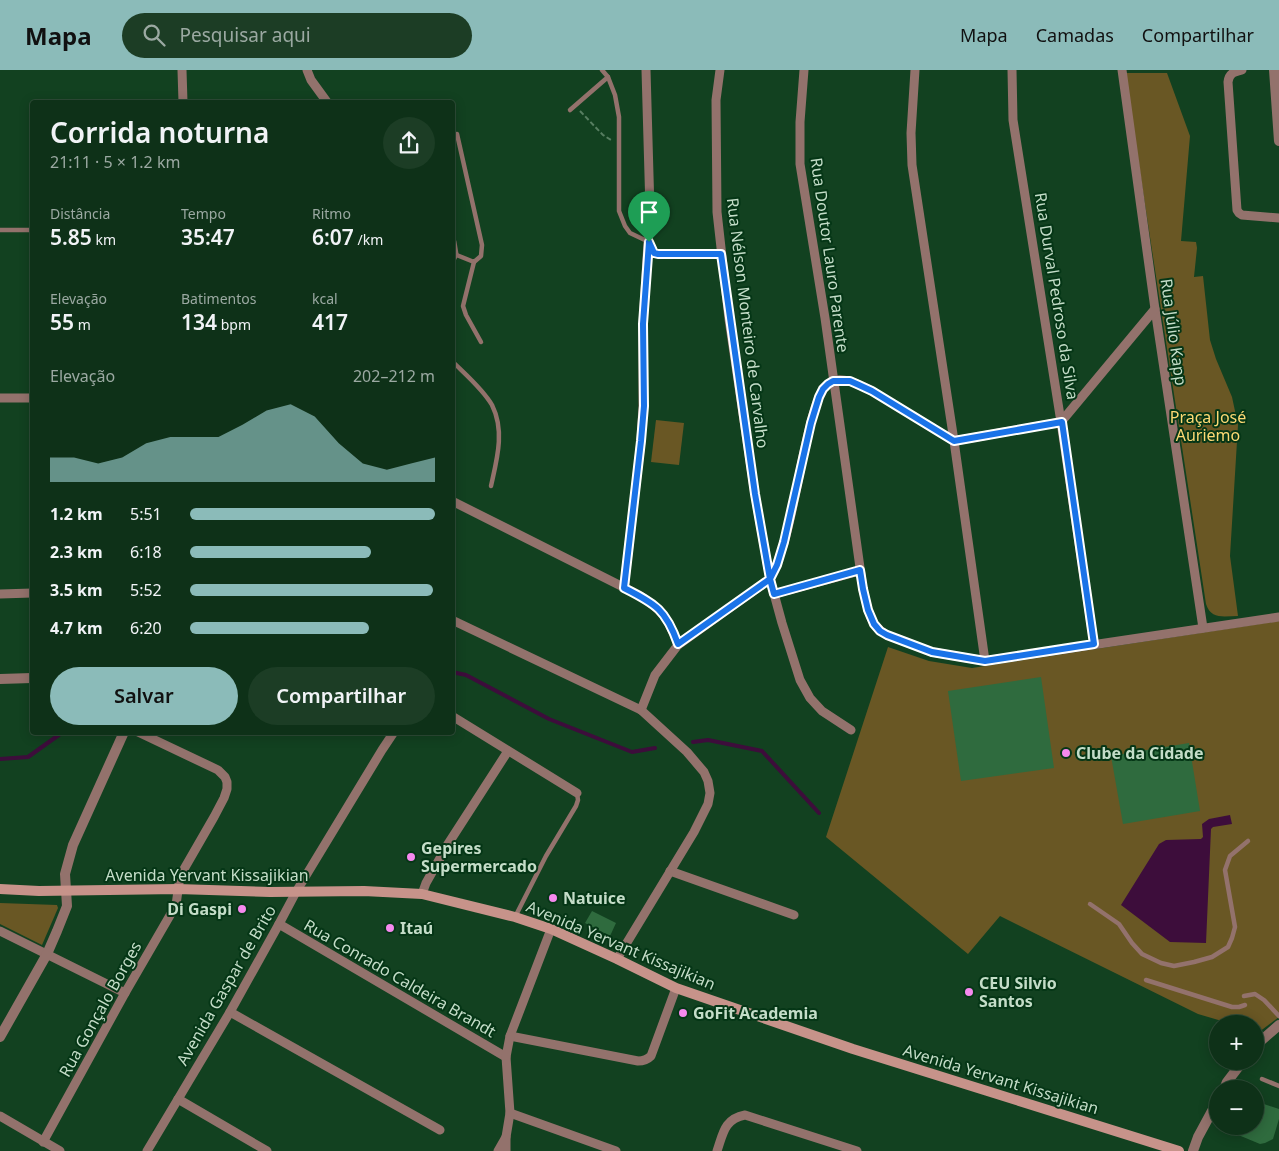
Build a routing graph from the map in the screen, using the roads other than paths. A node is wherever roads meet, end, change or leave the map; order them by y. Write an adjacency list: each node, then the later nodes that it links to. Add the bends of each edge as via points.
1 (182, 70): 13 (street)
2 (307, 70): 14 (street)
3 (602, 70): 12 (lane)
4 (646, 70): 21 (street)
5 (804, 70): 27 (street, Rua Doutor Lauro Parente, via 800,164)
6 (915, 70): 31 (street, via 912,165)
7 (1012, 70): 30 (street, Rua Durval Pedroso da Silva, via 1013,120)
8 (1122, 70): 24 (street, Rua Júlio Kapp)
9 (1242, 70): 18 (street, via 1228,77 1237,210 1242,215)
10 (1274, 70): 17 (street)
11 (718, 71): 35 (street, Rua Nélson Monteiro de Carvalho, via 717,212 721,254)
12 (608, 77): 15 (lane); 21 (lane, via 619,117 620,211 630,233)
13 (183, 100)
14 (326, 100)
15 (573, 108)
16 (457, 134): 23 (lane, via 482,245 481,256)
17 (1279, 141)
18 (1279, 218)
19 (0, 230): 20 (lane)
20 (30, 230)
21 (649, 242): 36 (street, via 643,324 644,406)
22 (455, 257): 23 (lane)
23 (474, 262): 25 (lane, via 464,306)
24 (1155, 309): 30 (street); 42 (street, Rua Júlio Kapp)
25 (481, 342)
26 (455, 364): 32 (lane, via 480,389 496,418 498,454)
27 (833, 381): 31 (street, via 850,381 872,391); 34 (street, Rua Doutor Lauro Parente); 35 (street, via 819,397 784,542)
28 (0, 398): 29 (street)
29 (30, 398)
30 (1062, 422): 31 (street); 44 (street, Rua Durval Pedroso da Silva)
31 (954, 441): 45 (street)
32 (491, 486)
33 (455, 503): 36 (street)
34 (860, 570): 39 (street); 45 (street, Rua Doutor Lauro Parente, via 868,610 880,631 932,652)
35 (770, 579): 39 (street, Rua Nélson Monteiro de Carvalho); 43 (street)
36 (624, 588): 43 (street, via 656,606 665,616)
37 (30, 593): 38 (street)
38 (0, 594)
39 (774, 594): 50 (street, Rua Nélson Monteiro de Carvalho, via 800,680 810,698 822,711)
40 (1279, 617): 42 (street, Rua Doutor Lauro Parente)
41 (455, 621): 48 (street)
42 (1203, 628): 44 (street, Rua Doutor Lauro Parente)
43 (678, 644): 48 (street, via 655,675)
44 (1094, 644): 45 (street, Rua Doutor Lauro Parente)
45 (985, 661)
46 (30, 678): 47 (street)
47 (0, 679)
48 (641, 710): 57 (street, via 688,752 708,781 708,804)
49 (455, 718): 54 (street)
50 (851, 730)
51 (123, 735): 60 (street, via 73,845 65,874)
52 (144, 735): 59 (street, Rua Gonçalo Borges, via 218,770 227,782 224,798 180,876)
53 (392, 735): 61 (street, Avenida Gaspar de Brito)
54 (508, 751): 55 (street); 62 (street, via 448,844)
55 (577, 793): 65 (lane, via 576,806)
56 (1248, 840): 63 (lane, via 1230,856 1225,870 1235,927 1232,938 1228,947 1212,956 1174,966 1161,963 1142,954 1119,924)
57 (670, 871): 64 (street); 70 (street)
58 (0, 889): 60 (main road, Avenida Yervant Kissajikian)
59 (178, 889): 60 (main road, Avenida Yervant Kissajikian); 61 (main road, Avenida Yervant Kissajikian); 73 (street, Rua Gonçalo Borges, via 176,905)
60 (66, 891): 69 (street, via 66,906)
61 (296, 892): 62 (main road, Avenida Yervant Kissajikian); 66 (street, Avenida Gaspar de Brito)
62 (422, 894): 65 (main road, Avenida Yervant Kissajikian)
63 (1090, 904)
64 (794, 915)
65 (515, 917): 67 (main road, Avenida Yervant Kissajikian)
66 (279, 924): 76 (street, Avenida Gaspar de Brito); 82 (street, Rua Conrado Caldeira Brandt)
67 (551, 929): 70 (main road, Avenida Yervant Kissajikian); 79 (street)
68 (0, 931): 69 (street)
69 (47, 954): 73 (street); 80 (street)
70 (617, 959): 72 (main road, Avenida Yervant Kissajikian)
71 (1146, 980): 75 (lane, via 1232,1007)
72 (676, 988): 79 (street, via 651,1056 644,1061); 102 (main road, Avenida Yervant Kissajikian, via 853,1049)
73 (125, 993): 93 (street, Rua Gonçalo Borges)
74 (1244, 996): 77 (lane, via 1255,994)
75 (1245, 1005)
76 (230, 1012): 87 (street, Avenida Gaspar de Brito); 91 (street)
77 (1279, 1016)
78 (1279, 1025): 81 (street)
79 (510, 1036): 82 (street)
80 (0, 1037)
81 (1264, 1038)
82 (506, 1057): 88 (street)
83 (1236, 1070): 85 (street)
84 (1262, 1079): 86 (lane)
85 (1229, 1080)
86 (1279, 1086)
87 (178, 1099): 95 (street, Avenida Gaspar de Brito); 96 (street)
88 (510, 1113): 92 (street); 99 (street)
89 (0, 1116): 93 (street)
90 (1209, 1117): 103 (street)
91 (440, 1130)
92 (506, 1136): 97 (street); 98 (street)
93 (43, 1142): 94 (street)
94 (60, 1151)
95 (147, 1151)
96 (267, 1151)
97 (498, 1151)
98 (506, 1151)
99 (616, 1151)
100 (717, 1151): 101 (street, via 730,1120 745,1115)
101 (857, 1151)
102 (1179, 1151)
103 (1193, 1151)

